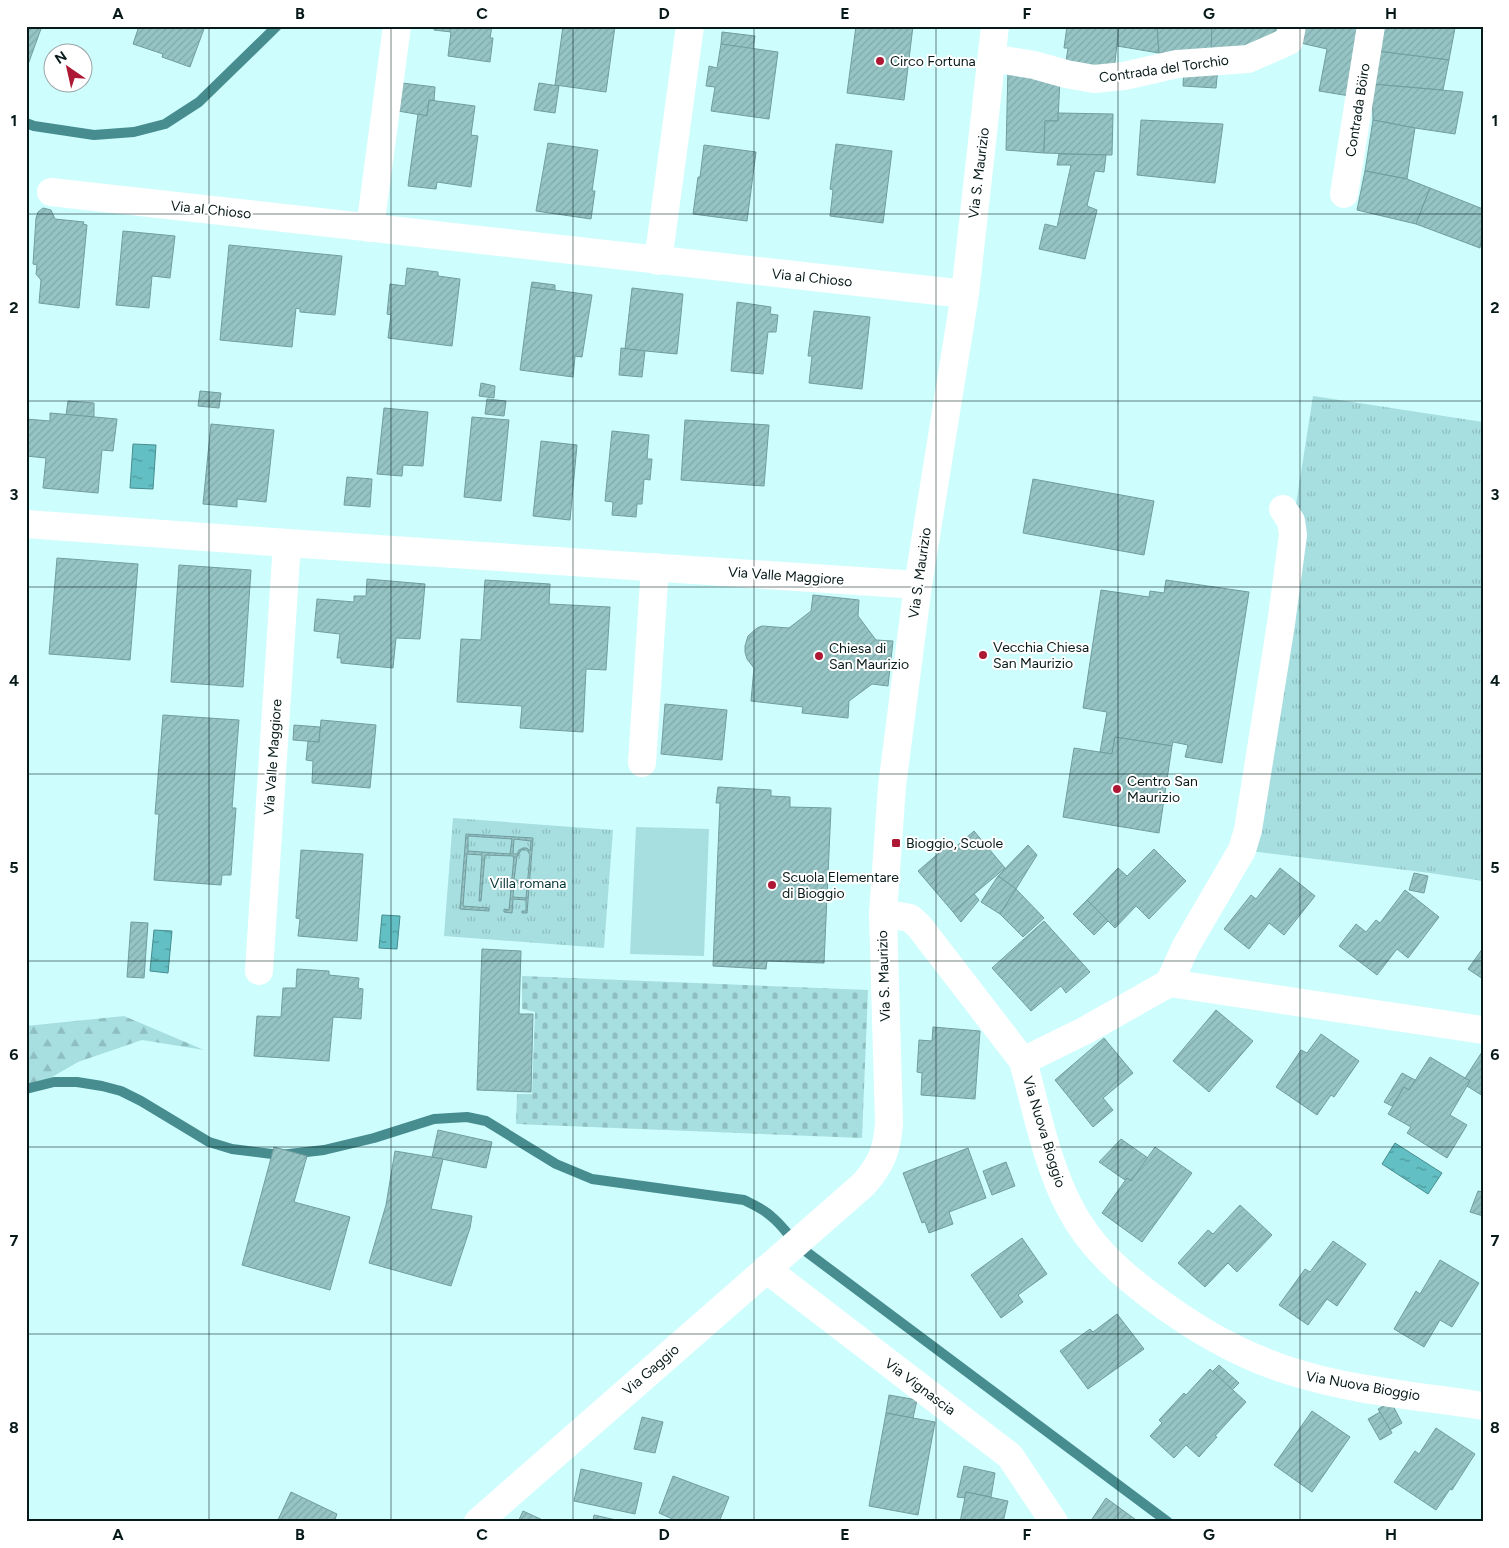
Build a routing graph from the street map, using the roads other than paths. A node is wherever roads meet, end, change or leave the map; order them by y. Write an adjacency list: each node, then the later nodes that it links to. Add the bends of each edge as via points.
1 (397, 26): 9 (street)
2 (690, 26): 10 (street)
3 (994, 26): 6 (street, Via S. Maurizio)
4 (1292, 26): 6 (street, Contrada del Torchio, via 1289,41 1248,59 1177,64 1124,76 1094,79 1034,64)
5 (1371, 26): 8 (street, Contrada Böiro)
6 (992, 58): 11 (street, Via S. Maurizio)
7 (51, 192): 9 (street, Via al Chioso)
8 (1344, 194)
9 (370, 228): 10 (street, Via al Chioso)
10 (658, 261): 11 (street, Via al Chioso)
11 (965, 294): 16 (street, Via S. Maurizio)
12 (1283, 509): 20 (street, via 1291,521 1293,535 1248,830 1242,850 1186,946)
13 (26, 524): 14 (street, Via Valle Maggiore)
14 (287, 543): 15 (street, Via Valle Maggiore); 19 (street, Via Valle Maggiore)
15 (655, 567): 16 (street, Via Valle Maggiore); 17 (street)
16 (918, 585): 18 (street, Via S. Maurizio, via 892,786)
17 (642, 763)
18 (882, 913): 22 (street, via 910,918 919,926); 23 (street, Via S. Maurizio, via 889,1123 886,1146 876,1170 864,1184)
19 (259, 971)
20 (1169, 983): 21 (street); 22 (street, Via Nuova Bioggio)
21 (1483, 1030)
22 (1023, 1061): 25 (street, Via Nuova Bioggio, via 1055,1175 1070,1208 1085,1233 1129,1280 1191,1325 1227,1346 1288,1371 1315,1379)
23 (824, 1218): 24 (street, Via Gaggio)
24 (766, 1269): 26 (street, Via Gaggio); 27 (street, Via Vignascia, via 1010,1456)
25 (1483, 1406)
26 (478, 1522)
27 (1054, 1522)

